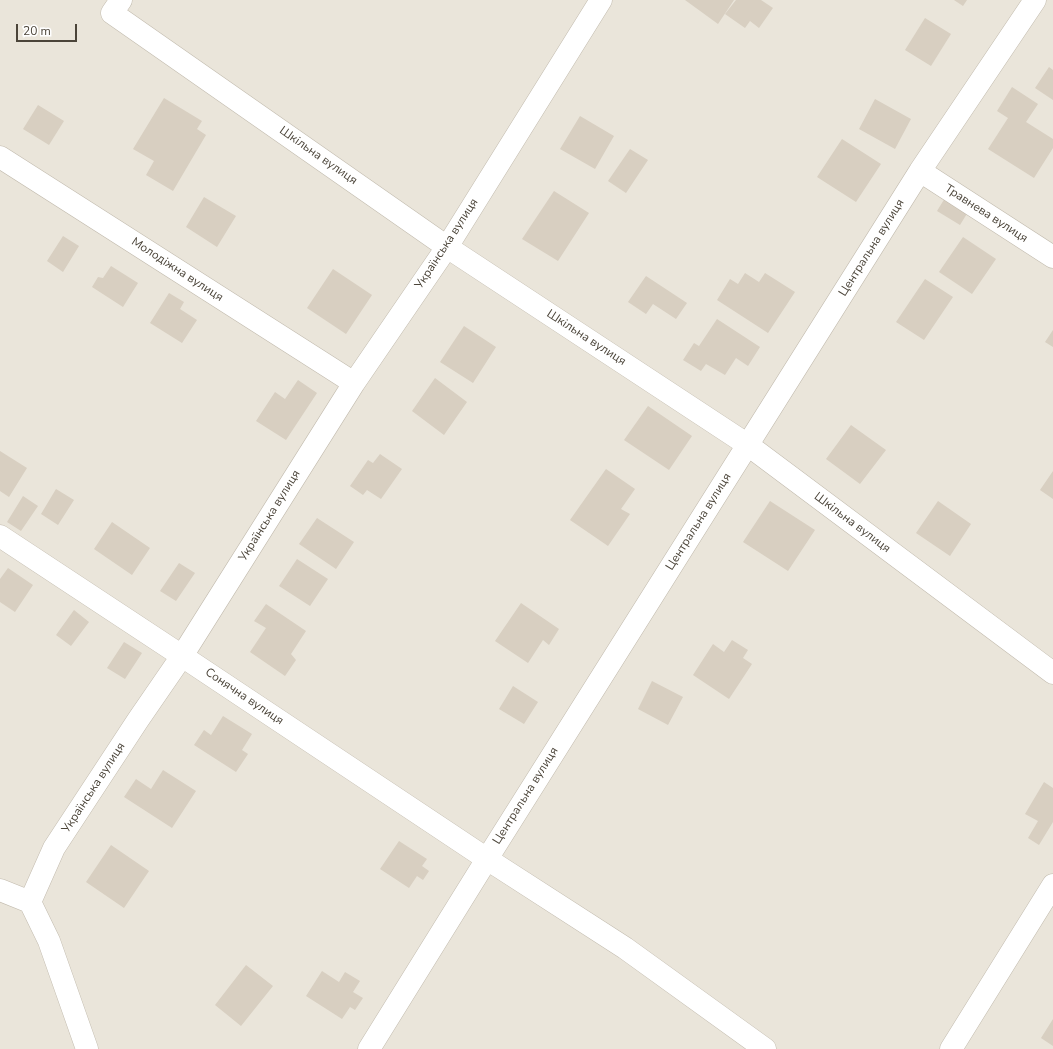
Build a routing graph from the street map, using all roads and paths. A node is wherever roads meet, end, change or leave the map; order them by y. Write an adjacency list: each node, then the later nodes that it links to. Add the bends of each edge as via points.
1 (601, 0): 6 (street, Українська вулиця)
2 (1035, 0): 5 (street, Центральна вулиця)
3 (117, 6): 6 (street, Шкільна вулиця)
4 (0, 157): 8 (street, Молодіжна вулиця)
5 (920, 172): 7 (street, Травнева вулиця); 9 (street, Центральна вулиця)
6 (447, 247): 8 (street, Українська вулиця); 9 (street, Шкільна вулиця)
7 (1053, 257)
8 (354, 383): 11 (street, Українська вулиця)
9 (748, 445): 12 (street, Шкільна вулиця); 13 (street, Центральна вулиця)
10 (0, 536): 11 (street, Сонячна вулиця)
11 (182, 656): 13 (street, Сонячна вулиця); 16 (street, Українська вулиця, via 54,848)
12 (1053, 673)
13 (486, 859): 18 (street, Центральна вулиця); 19 (street, Сонячна вулиця, via 625,948)
14 (1053, 885): 20 (street)
15 (0, 890): 16 (street)
16 (30, 902): 17 (street, via 49,941)
17 (87, 1049)
18 (369, 1049)
19 (765, 1049)
20 (951, 1049)

